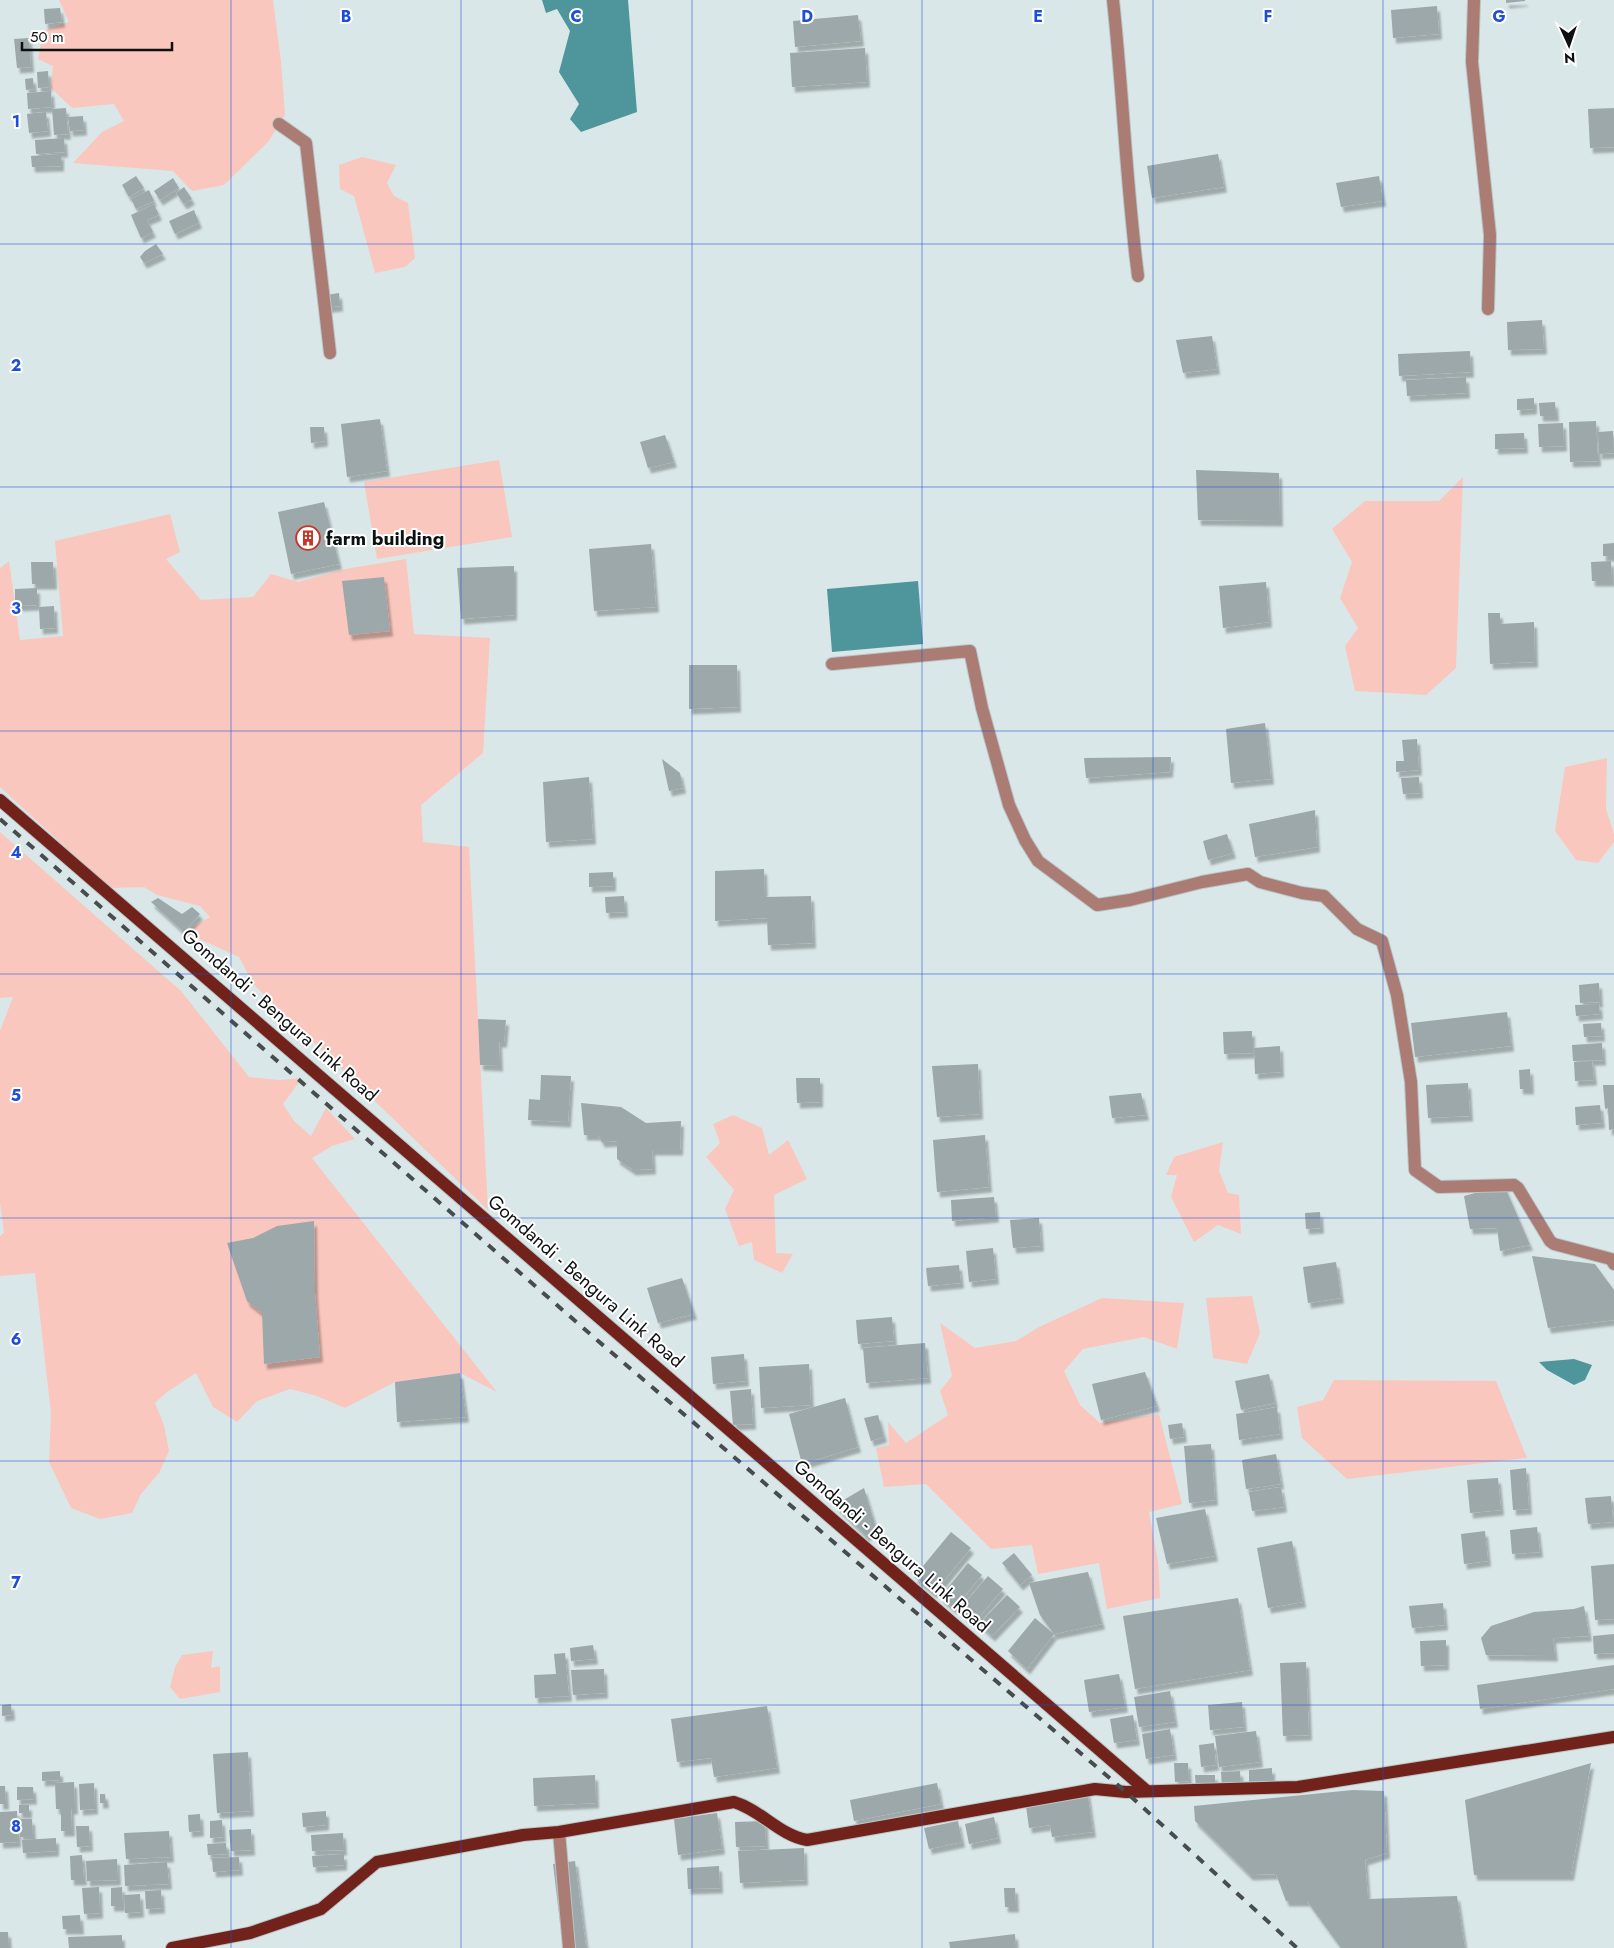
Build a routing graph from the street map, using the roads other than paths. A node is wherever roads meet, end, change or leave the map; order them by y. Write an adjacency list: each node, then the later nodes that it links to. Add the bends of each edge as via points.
1 (1113, 0): 4 (street)
2 (1474, 0): 5 (street, via 1472,62 1490,235)
3 (279, 124): 6 (street, via 306,143)
4 (1138, 276)
5 (1488, 309)
6 (330, 353)
7 (832, 664): 9 (street, via 970,651 1008,805 1025,840 1038,861 1097,904 1130,900 1248,874 1260,882 1324,896 1357,928 1382,941 1397,995 1410,1082 1415,1170 1439,1187 1514,1185 1550,1241 1611,1259)
8 (0, 800): 11 (main road, Gomdandi - Bengura Link Road)
9 (1614, 1264)
10 (1614, 1737): 11 (main road, via 1298,1787)
11 (1147, 1791): 12 (main road, via 1095,1789 807,1840 789,1835 744,1805 734,1802)
12 (559, 1832): 13 (main road, via 523,1835 377,1862 321,1909 250,1933); 14 (street)
13 (172, 1948)
14 (569, 1948)

